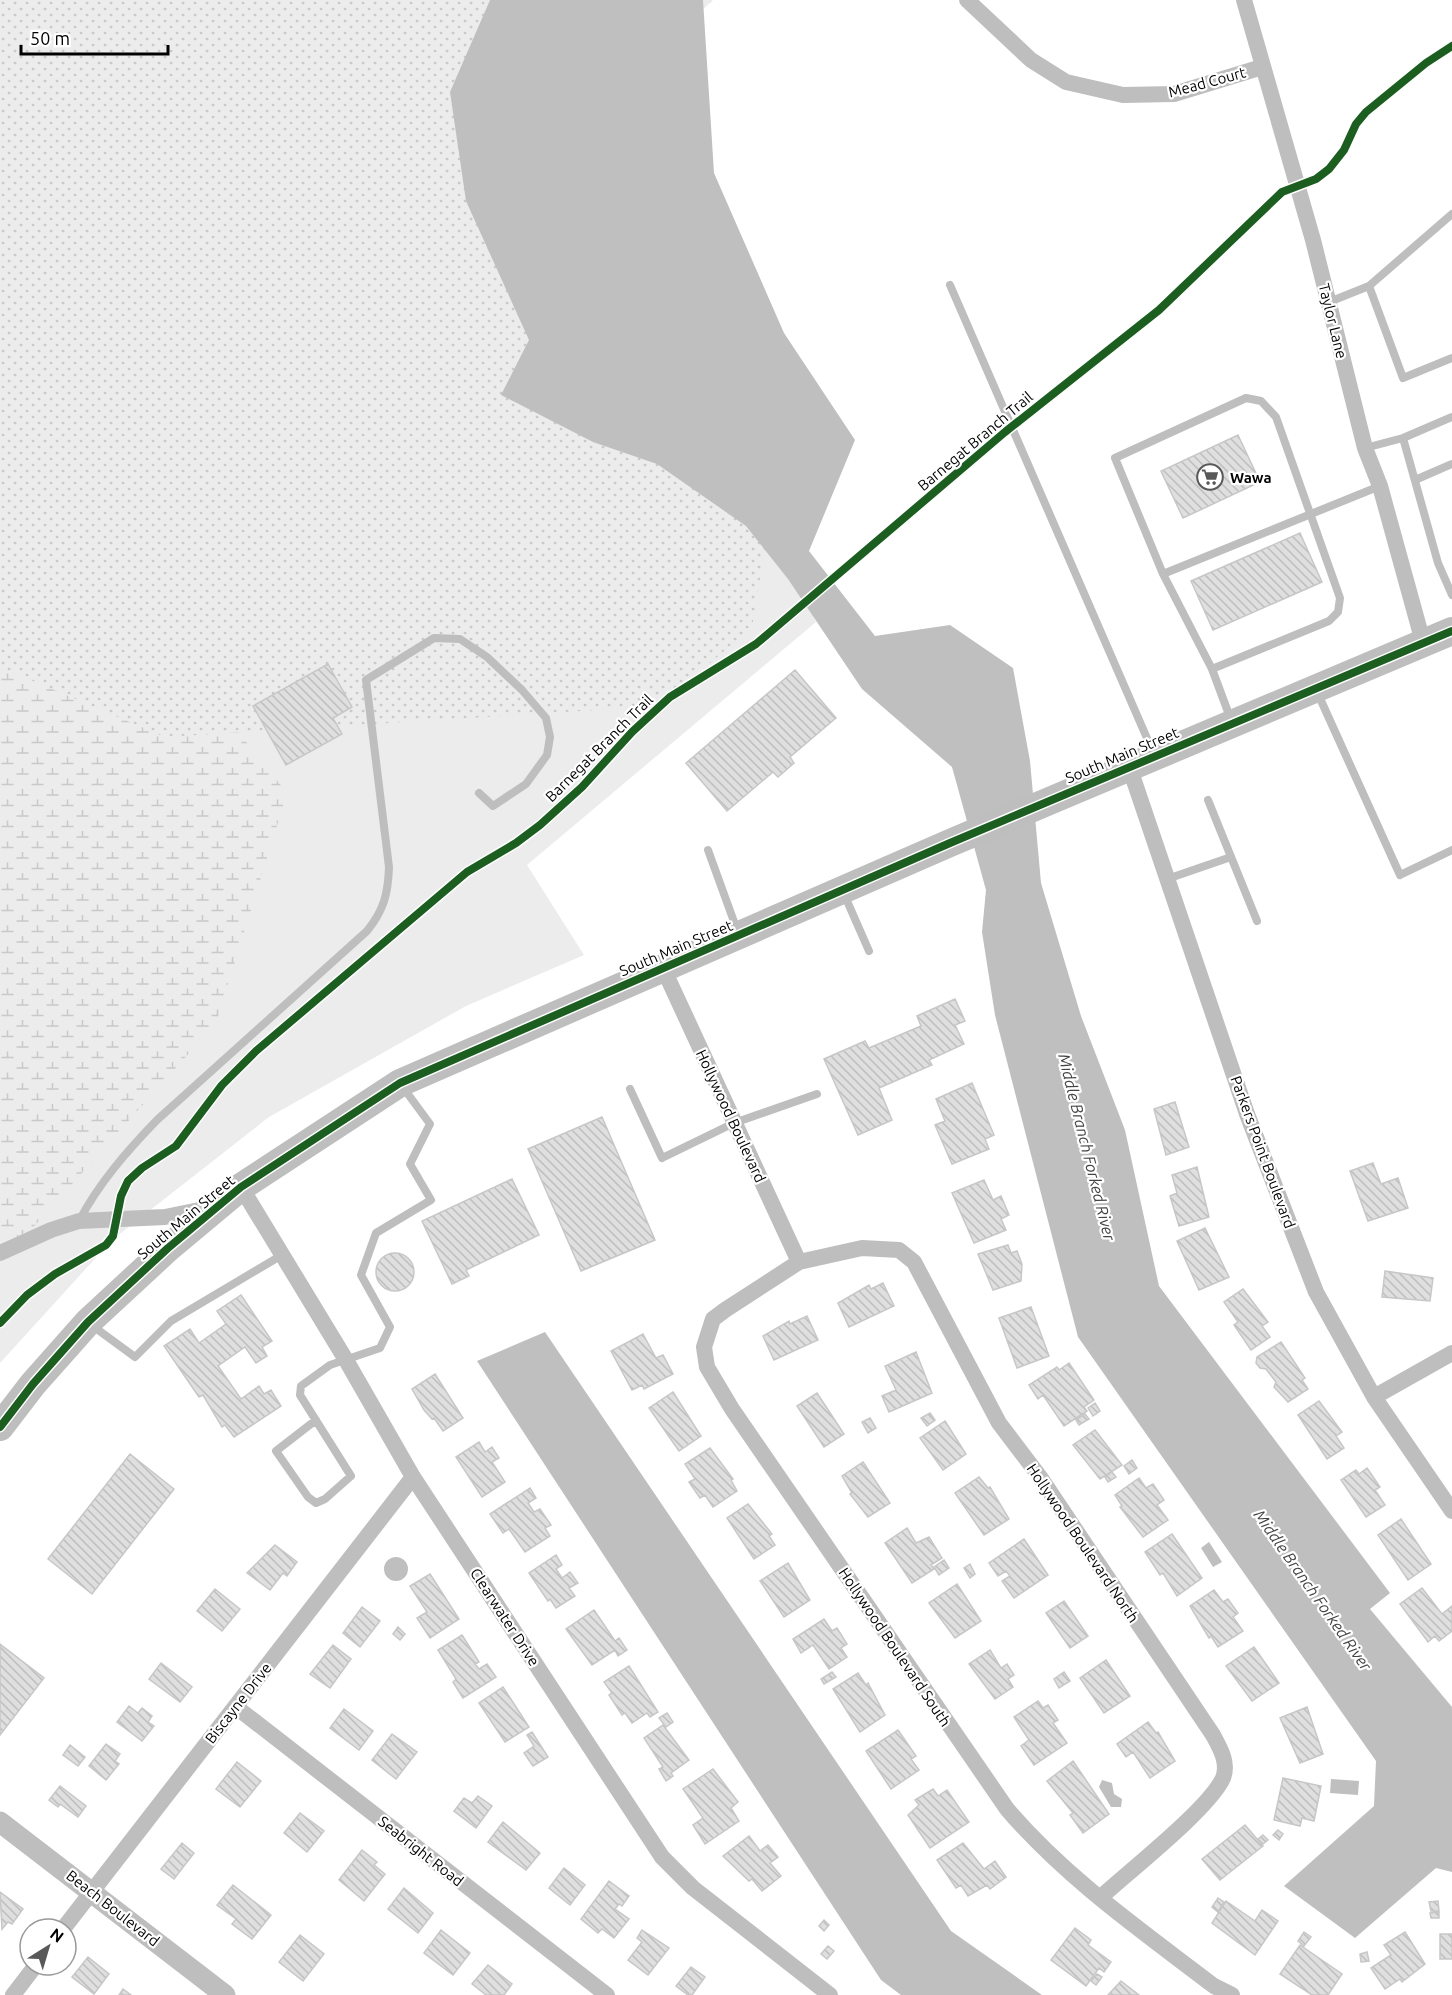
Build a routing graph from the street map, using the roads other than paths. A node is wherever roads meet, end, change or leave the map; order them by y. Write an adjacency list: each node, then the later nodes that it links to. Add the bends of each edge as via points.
1 (967, 0): 3 (street, Mead Court, via 1031,60 1066,82 1123,94 1173,94)
2 (1244, 0): 3 (street, Taylor Lane)
3 (1262, 67): 7 (street, Taylor Lane)
4 (1452, 214): 6 (lane)
5 (950, 285): 23 (lane)
6 (1369, 286): 7 (lane); 8 (lane, via 1403,378)
7 (1329, 302): 11 (street, Taylor Lane)
8 (1452, 358)
9 (1452, 417): 10 (lane)
10 (1403, 438): 11 (lane); 13 (lane)
11 (1365, 448): 14 (street, Taylor Lane)
12 (1452, 464): 13 (lane)
13 (1414, 480): 17 (lane, via 1438,563)
14 (1380, 486): 15 (lane); 19 (street, Taylor Lane)
15 (1311, 514): 16 (lane); 16 (lane, via 1276,417 1261,401 1246,398 1115,458); 20 (lane, via 1340,598 1338,612 1329,621)
16 (1163, 574): 20 (lane)
17 (1452, 595)
18 (1452, 631): 19 (highway, South Main Street)
19 (1423, 642): 21 (highway, South Main Street)
20 (1212, 669): 22 (lane)
21 (1315, 688): 22 (highway, South Main Street); 28 (lane, via 1400,875)
22 (1232, 722): 23 (highway, South Main Street)
23 (1155, 756): 24 (highway, South Main Street)
24 (1129, 766): 30 (street, Parkers Point Boulevard); 31 (highway, South Main Street)
25 (479, 793): 42 (lane, via 493,806 526,784 547,755 550,736 546,718 487,657 460,639 434,638 366,680 389,867 388,894 381,913 352,945 157,1120 99,1187)
26 (1208, 800): 29 (lane)
27 (708, 850): 33 (lane)
28 (1452, 850)
29 (1232, 857): 30 (lane); 32 (lane)
30 (1167, 879): 49 (street, Parkers Point Boulevard, via 1247,1114 1316,1292)
31 (843, 891): 33 (highway, South Main Street); 34 (lane)
32 (1257, 921)
33 (739, 936): 35 (highway, South Main Street)
34 (869, 951)
35 (664, 969): 36 (highway, South Main Street); 39 (street, Hollywood Boulevard)
36 (400, 1083): 40 (highway, South Main Street); 48 (lane, via 430,1124 410,1164 431,1200 376,1233 361,1275 390,1327 380,1348)
37 (630, 1089): 39 (lane, via 662,1158)
38 (817, 1094): 39 (lane)
39 (734, 1124): 45 (street, Hollywood Boulevard)
40 (241, 1187): 41 (highway, South Main Street); 44 (street, Clearwater Drive)
41 (215, 1207): 42 (street, via 165,1217); 46 (highway, South Main Street)
42 (79, 1221): 43 (street)
43 (0, 1254)
44 (282, 1255): 46 (lane, via 171,1321 135,1357); 48 (street, Clearwater Drive)
45 (799, 1262): 57 (street, Hollywood Boulevard South, via 713,1319 704,1347 707,1367 1007,1809 1039,1846); 57 (street, Hollywood Boulevard North, via 862,1248 899,1250 914,1262 999,1423 1141,1627 1224,1756 1223,1778 1200,1808)
46 (88, 1322): 51 (highway, South Main Street)
47 (1452, 1353): 49 (street)
48 (346, 1360): 50 (lane, via 319,1371 301,1386 300,1395); 52 (street, Clearwater Drive)
49 (1374, 1397): 53 (street, Parkers Point Boulevard)
50 (316, 1420): 50 (lane, via 351,1476 316,1503 276,1451)
51 (0, 1427)
52 (413, 1477): 54 (street, Biscayne Drive); 63 (street, Clearwater Drive, via 662,1857 693,1888)
53 (1452, 1511)
54 (236, 1707): 56 (street, Biscayne Drive); 62 (street, Seabright Road)
55 (0, 1822): 56 (street, Beach Boulevard)
56 (92, 1892): 58 (street, Biscayne Drive); 61 (street, Beach Boulevard)
57 (1100, 1898): 64 (street, Hollywood Boulevard South, via 1214,1986)
58 (72, 1917)
59 (27, 1977): 60 (street)
60 (13, 1995)
61 (225, 1995)
62 (607, 1995)
63 (830, 1995)
64 (1232, 1995)

